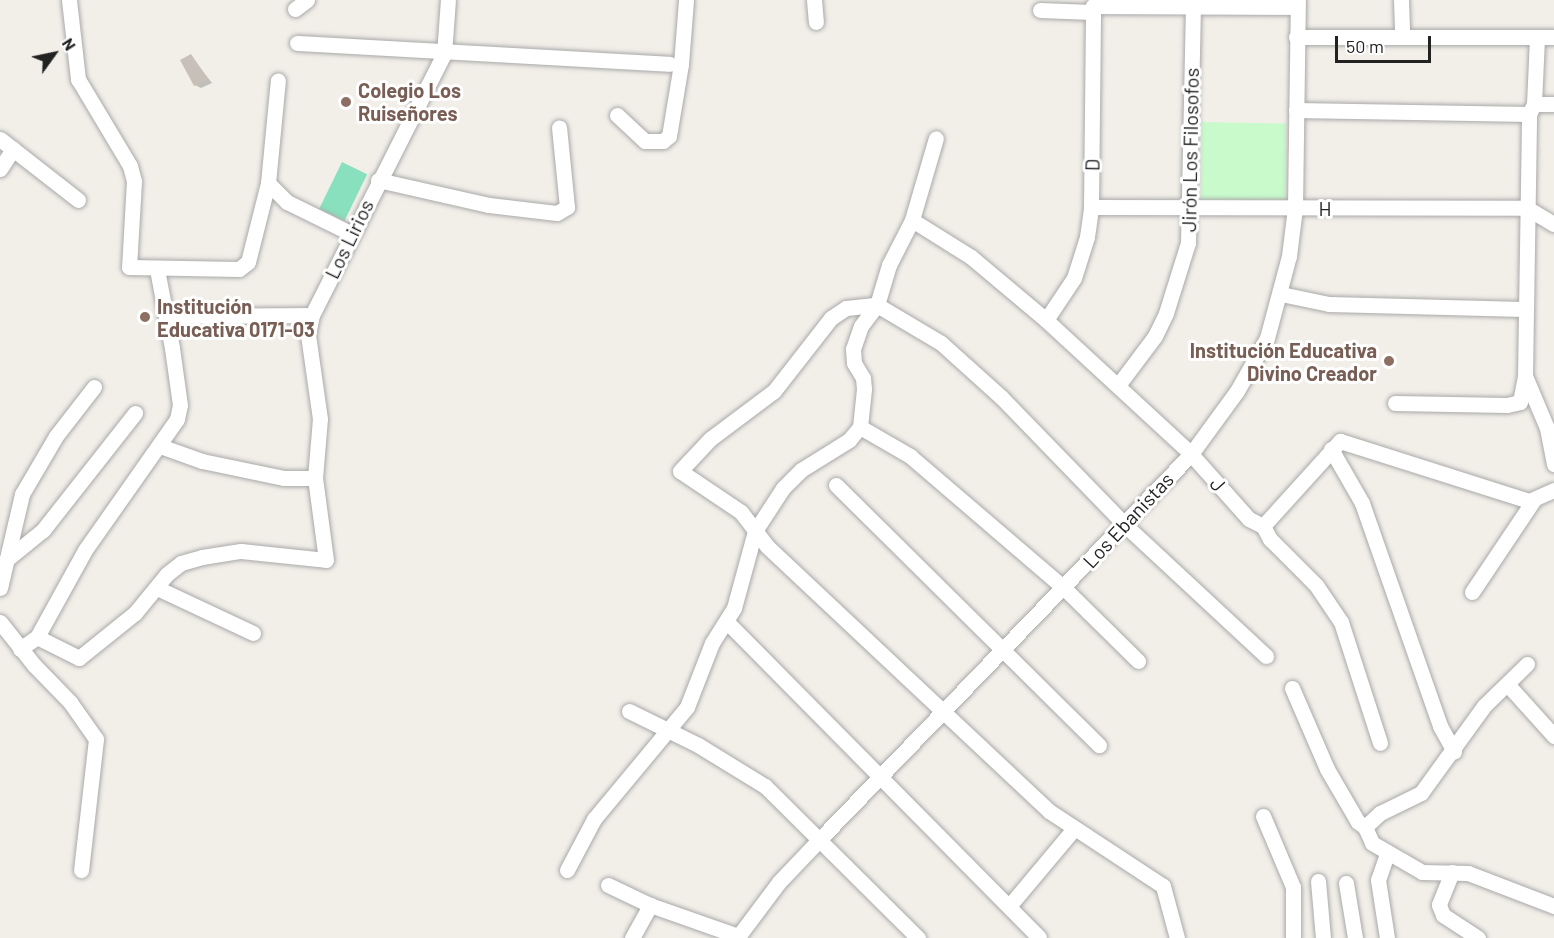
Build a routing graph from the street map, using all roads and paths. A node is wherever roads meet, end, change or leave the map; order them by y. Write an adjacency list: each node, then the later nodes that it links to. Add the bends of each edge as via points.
1 (69, 0): 38 (street, via 78,79 130,166 134,181 129,267)
2 (448, 0): 17 (street, Los Lirios)
3 (686, 0): 23 (street, via 669,136 663,141 645,141)
4 (814, 0): 11 (street)
5 (1401, 0): 12 (street)
6 (1162, 2): 8 (street); 9 (street)
7 (1298, 3): 8 (street); 13 (street, Los Ebanistas)
8 (1193, 6): 32 (street, Jirón Los Filosofos)
9 (1095, 7): 10 (street); 31 (street, D)
10 (1040, 10)
11 (816, 22)
12 (1402, 35): 13 (street); 14 (street)
13 (1296, 37): 22 (street, Los Ebanistas)
14 (1537, 37): 15 (street); 21 (street)
15 (1554, 37)
16 (297, 43): 17 (street)
17 (444, 54): 18 (street); 28 (street, Los Lirios)
18 (669, 64)
19 (278, 80): 29 (street)
20 (1554, 104): 21 (street)
21 (1532, 109): 22 (street); 34 (street)
22 (1296, 110): 33 (street, Los Ebanistas)
23 (617, 115)
24 (559, 127): 28 (street, via 567,207 557,213 489,205)
25 (936, 138): 35 (street)
26 (6, 144): 27 (street); 30 (street)
27 (0, 169)
28 (378, 180): 37 (street, Los Lirios)
29 (268, 183): 37 (street, via 287,202); 38 (street, via 253,250 245,266)
30 (78, 200)
31 (1091, 207): 32 (street, H); 44 (street, D, via 1082,258)
32 (1191, 207): 33 (street, H); 46 (street, Jirón Los Filosofos, via 1188,243 1166,313 1155,336)
33 (1295, 208): 34 (street, H); 39 (street, Los Ebanistas)
34 (1527, 208): 36 (street); 41 (street)
35 (912, 220): 40 (street, via 889,265); 44 (street, J, via 971,257)
36 (1554, 224)
37 (352, 234): 42 (street, Los Lirios)
38 (157, 269): 43 (street)
39 (1281, 294): 41 (street, via 1329,304); 53 (street, Los Ebanistas, via 1267,338 1237,391)
40 (877, 304): 50 (street, via 861,326 853,349 864,389); 59 (street, via 941,343 1002,398); 61 (street, via 846,308 831,318 774,391 710,439 680,471 735,507)
41 (1524, 309): 45 (street)
42 (312, 315): 43 (street); 55 (street, Los Lirios, via 308,335 320,419)
43 (168, 316): 51 (street, via 180,405 177,419)
44 (1046, 320): 46 (street, J)
45 (1525, 376): 48 (street, via 1520,402 1508,405); 54 (street, via 1547,428)
46 (1119, 384): 53 (street, J)
47 (94, 387): 62 (street, via 56,436 22,494)
48 (1395, 403)
49 (135, 413): 62 (street, via 43,530)
50 (860, 427): 61 (street, via 849,440 801,470 783,488); 65 (street, via 910,456)
51 (159, 446): 55 (street, via 202,461 284,477); 70 (street, via 85,550)
52 (1331, 448): 58 (street, via 1335,443 1346,442); 60 (street); 84 (street, via 1362,503 1440,726)
53 (1191, 454): 59 (street, Los Ebanistas); 60 (street, J, via 1249,519)
54 (1554, 464)
55 (315, 478): 64 (street, Los Lirios, via 326,560 241,550 182,563)
56 (836, 485): 72 (street)
57 (1554, 490): 58 (street)
58 (1533, 501): 66 (street)
59 (1124, 524): 65 (street, Los Ebanistas); 73 (street)
60 (1263, 526): 82 (street, J, via 1270,539 1316,585 1341,622)
61 (755, 531): 68 (street); 79 (street)
62 (6, 560): 63 (street)
63 (0, 588)
64 (157, 588): 69 (street); 70 (street, via 135,613 79,658)
65 (1064, 588): 72 (street, Los Ebanistas); 74 (street)
66 (1472, 592)
67 (0, 622): 71 (street)
68 (728, 623): 80 (street, via 712,643 687,707); 85 (street)
69 (253, 633)
70 (37, 637): 71 (street)
71 (21, 649): 91 (street, via 70,702 96,739)
72 (1003, 651): 79 (street, Los Ebanistas); 83 (street)
73 (1266, 656)
74 (1138, 661)
75 (1527, 664): 76 (street)
76 (1508, 685): 81 (street); 84 (street, via 1484,706)
77 (1292, 688): 87 (street, via 1327,769 1358,822)
78 (629, 711): 80 (street)
79 (942, 715): 85 (street, Los Ebanistas); 88 (street)
80 (667, 730): 89 (street, via 747,772); 92 (street, via 594,819)
81 (1554, 736)
82 (1380, 743)
83 (1099, 745)
84 (1454, 751): 87 (street, via 1421,793 1380,813)
85 (880, 777): 89 (street, Los Ebanistas); 98 (street)
86 (1263, 816): 105 (street, via 1293,887)
87 (1365, 827): 90 (street, via 1372,843)
88 (1074, 830): 98 (street); 104 (street, via 1163,886)
89 (819, 840): 100 (street, Los Ebanistas); 103 (street)
90 (1387, 854): 93 (street, via 1422,872); 108 (street, via 1378,880)
91 (81, 870)
92 (567, 870)
93 (1452, 872): 99 (street, via 1500,882); 109 (street, via 1439,905 1443,915)
94 (1318, 881): 106 (street)
95 (1346, 883): 107 (street)
96 (608, 885): 97 (street)
97 (650, 905): 100 (street); 102 (street)
98 (1010, 906): 101 (street)
99 (1554, 906)
100 (738, 937)
101 (1039, 937)
102 (632, 938)
103 (918, 938)
104 (1177, 938)
105 (1293, 938)
106 (1323, 938)
107 (1355, 938)
108 (1387, 938)
109 (1478, 938)

